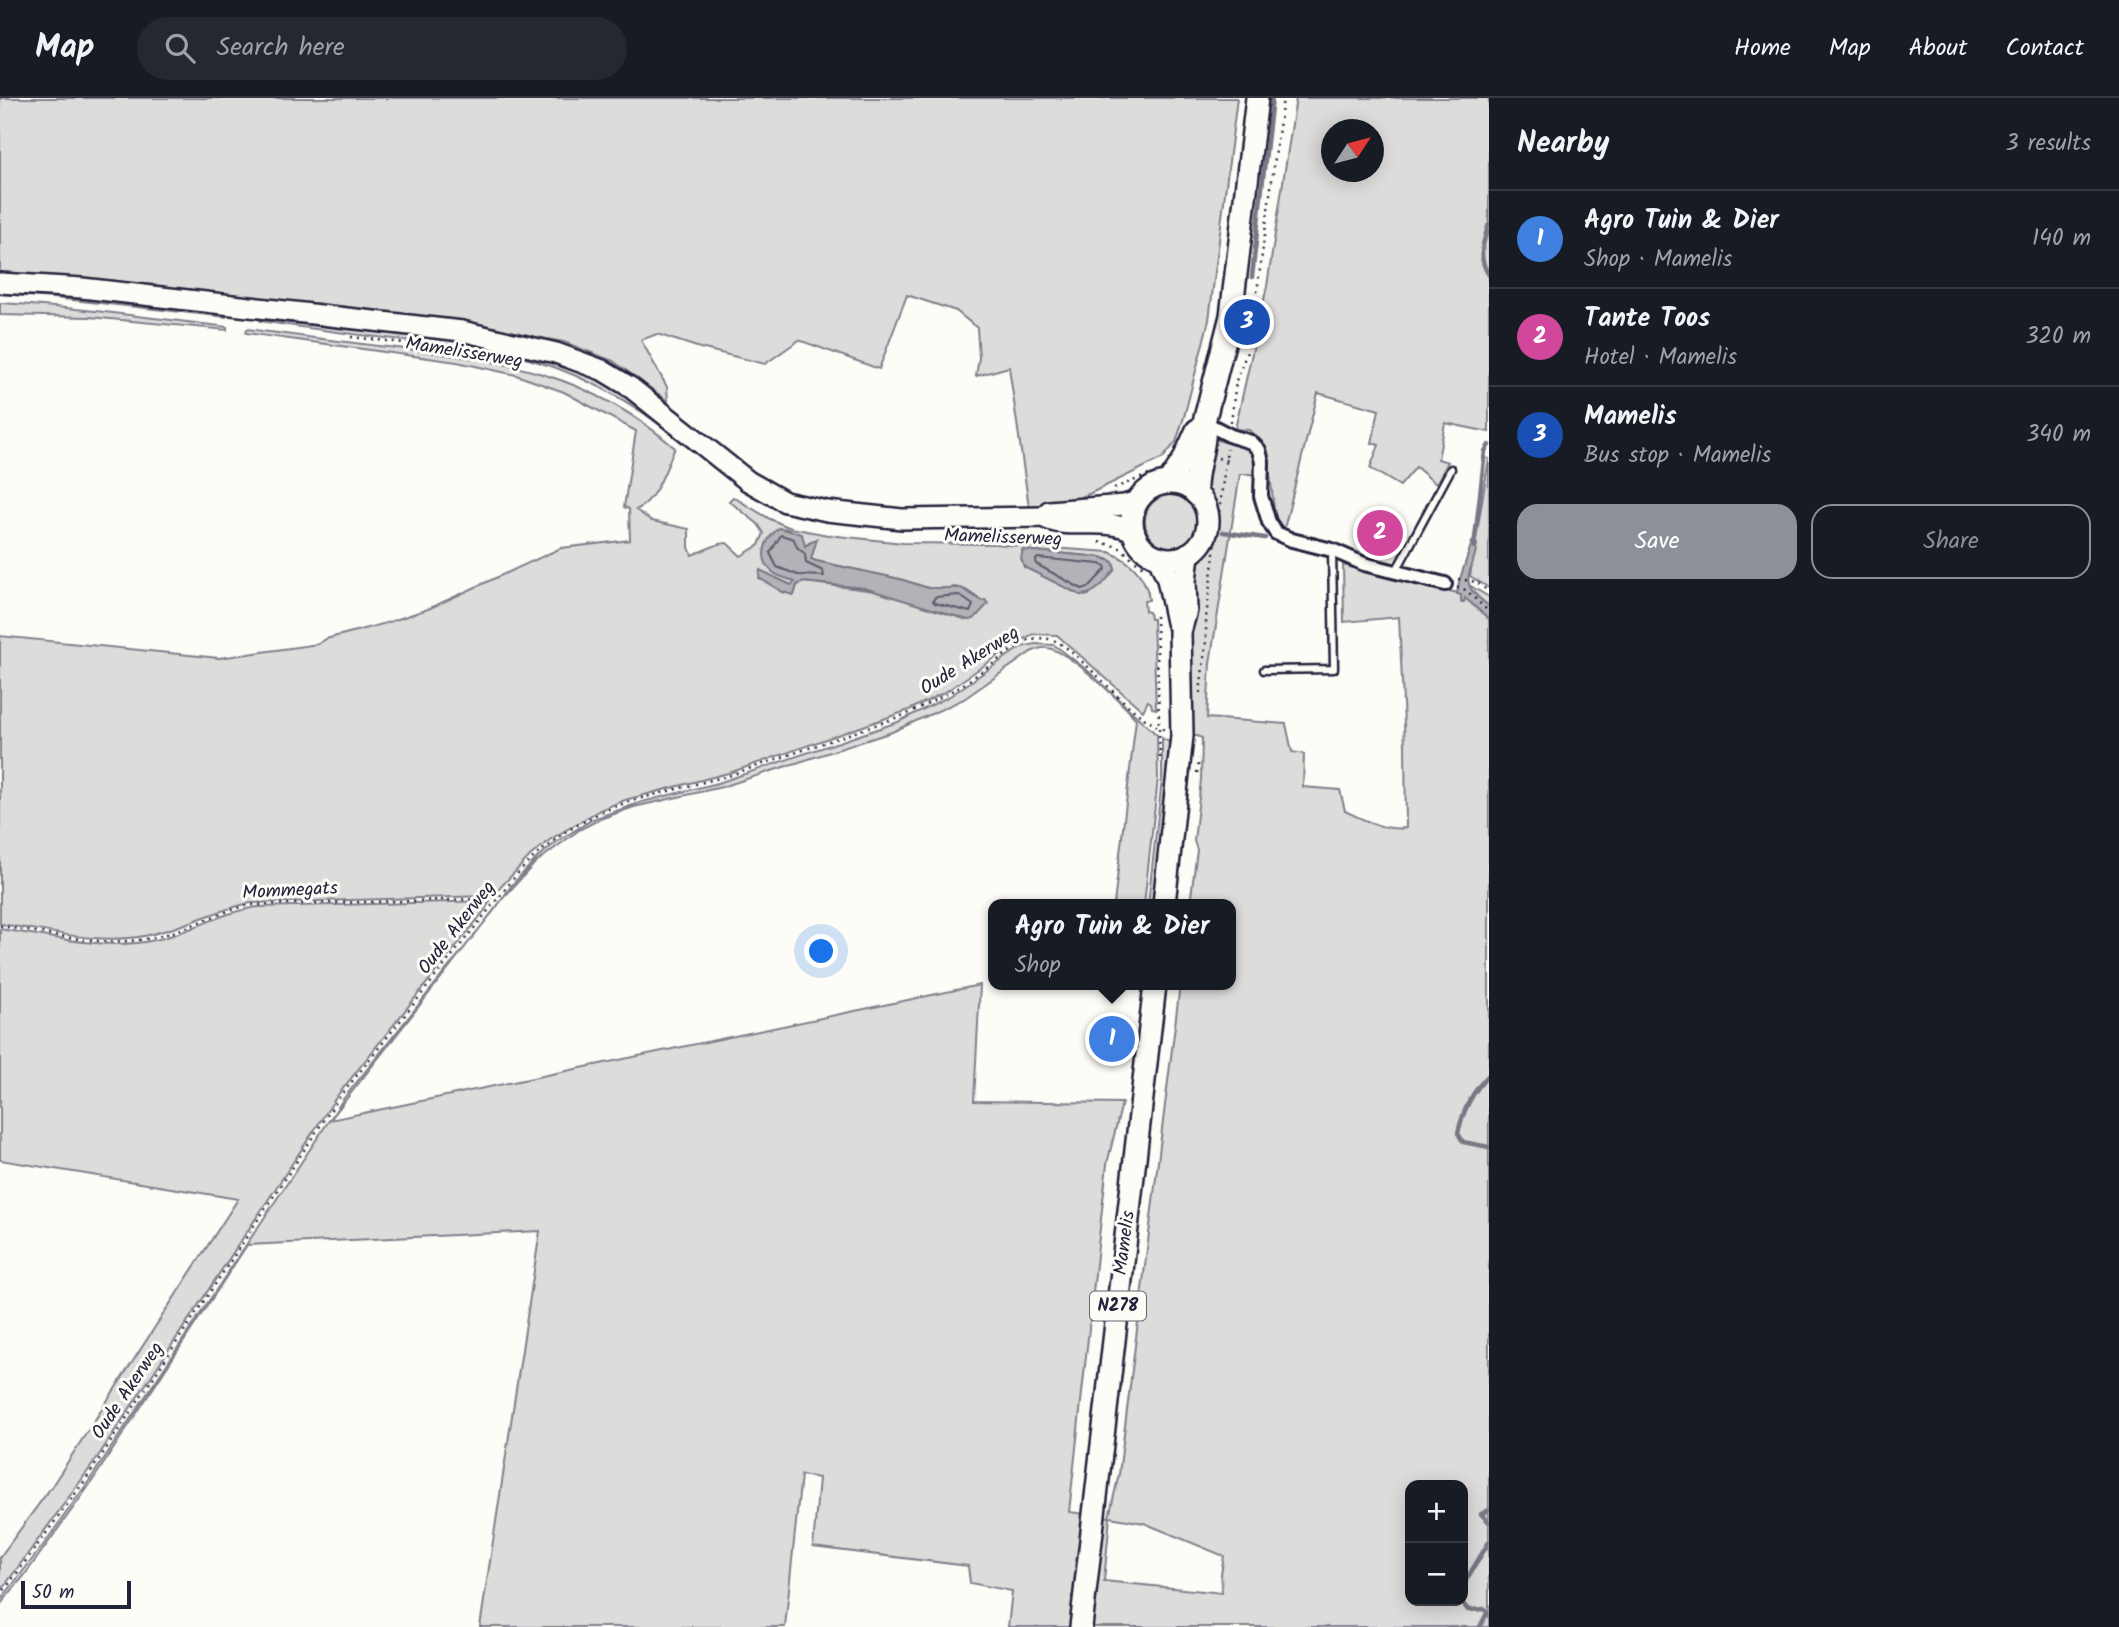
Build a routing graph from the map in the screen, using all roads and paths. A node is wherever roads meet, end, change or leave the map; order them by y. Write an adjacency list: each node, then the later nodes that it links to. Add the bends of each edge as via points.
1 (1257, 98): 6 (main road, via 1231,316)
2 (1283, 98): 7 (path, via 1250,344 1236,381)
3 (0, 283): 14 (street, Mamelisserweg, via 462,331 507,340 602,370 748,481 786,502 827,512 902,519)
4 (345, 336): 5 (path, Mamelisserweg)
5 (473, 351)
6 (1204, 422): 7 (street); 10 (main road, via 1194,433 1183,461); 12 (main road, via 1206,437)
7 (1229, 435): 19 (street, via 1245,439 1259,450 1261,496 1276,533)
8 (1226, 460): 25 (path)
9 (1451, 469): 22 (lane)
10 (1164, 477): 11 (path); 12 (main road); 13 (main road)
11 (1105, 491)
12 (1196, 494): 20 (main road, via 1206,510 1207,528)
13 (1137, 501): 14 (street, Mamelisserweg, via 1049,511); 15 (main road, via 1132,516)
14 (1043, 517): 15 (street, Mamelisserweg, via 1051,522 1111,523)
15 (1134, 532): 21 (main road)
16 (983, 536): 17 (path, Mamelisserweg)
17 (1057, 540)
18 (1095, 544): 21 (path, via 1119,547)
19 (1332, 550): 22 (street); 29 (lane, via 1334,669)
20 (1188, 554): 21 (main road); 28 (main road, via 1186,610)
21 (1152, 564): 28 (main road, via 1168,579)
22 (1395, 573): 23 (street)
23 (1454, 584): 24 (path, via 1471,580); 26 (path)
24 (1489, 592)
25 (1209, 595)
26 (1489, 612)
27 (1156, 616): 30 (path, Oude Akerweg, via 1159,728 1059,643 1033,639 907,714 592,817 547,845)
28 (1180, 632): 31 (main road, via 1182,736)
29 (1264, 670)
30 (503, 892): 32 (path, Mommegats, via 485,899 250,905 165,934 128,941); 34 (path, Oude Akerweg, via 338,1100 86,1479)
31 (1165, 899)
32 (0, 926)
33 (1154, 990): 35 (main road, Mamelis / N278)
34 (0, 1597)
35 (1081, 1627)

